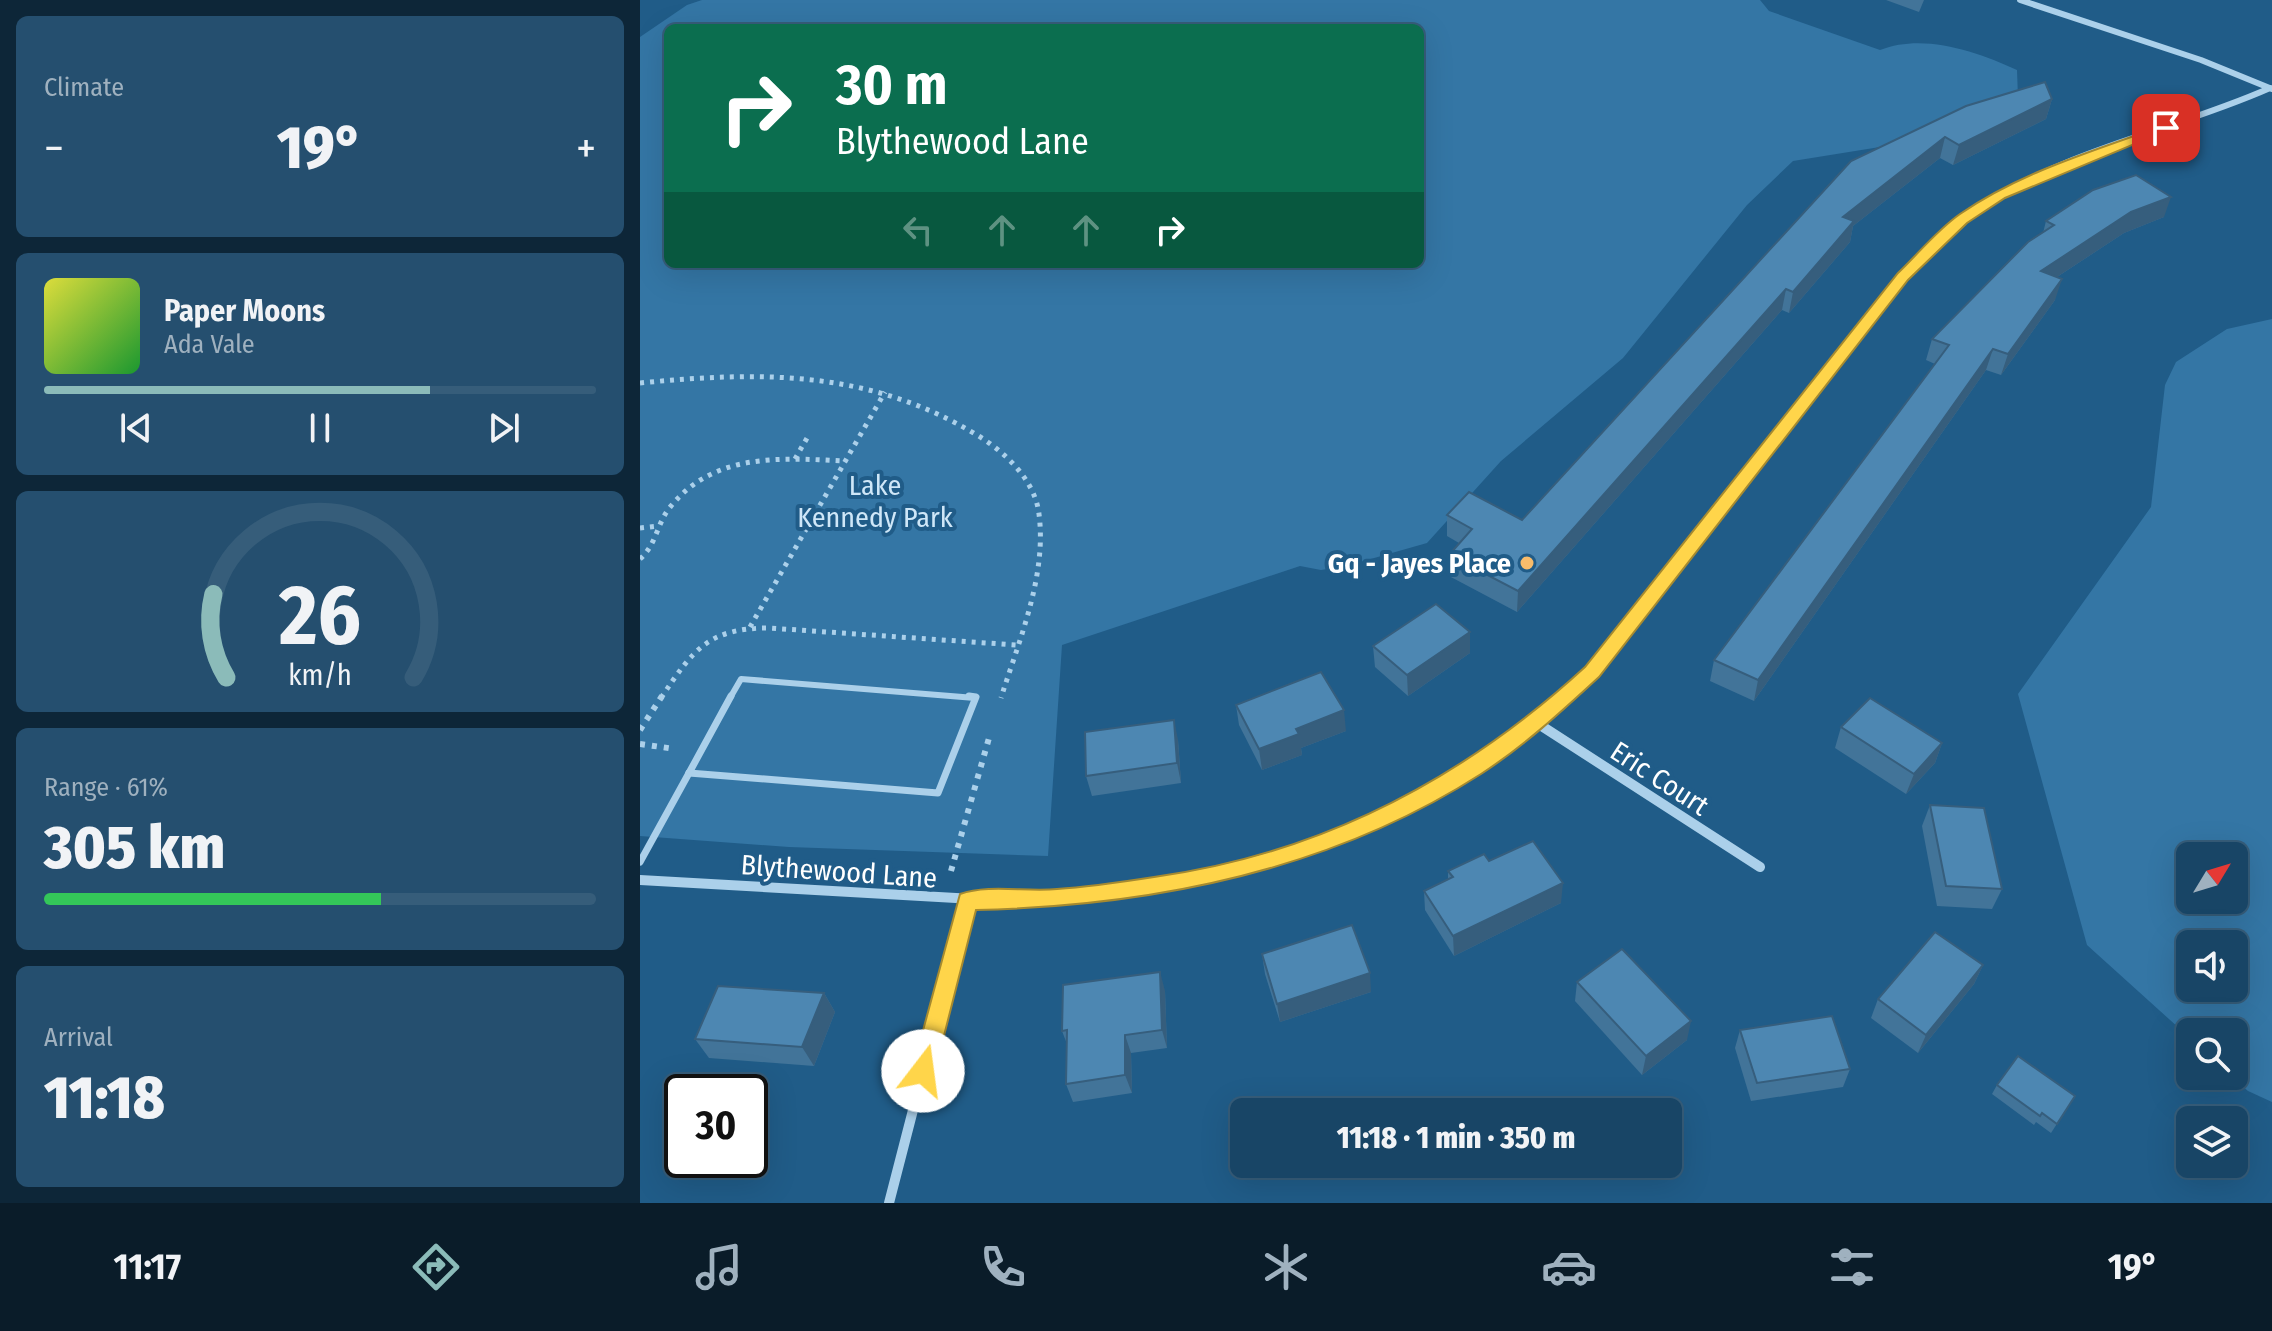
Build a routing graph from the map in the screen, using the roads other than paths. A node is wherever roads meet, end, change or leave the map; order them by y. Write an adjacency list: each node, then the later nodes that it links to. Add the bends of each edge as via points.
1 (2020, 0): 2 (street)
2 (2271, 88): 3 (street, Blythewood Lane, via 2054,170 1962,220 1903,277 1592,672)
3 (1537, 723): 6 (street, Eric Court); 8 (street, Blythewood Lane, via 1475,768 1403,809 1322,843 1235,870 1157,886 1057,899)
4 (689, 773): 4 (lane, via 741,679 976,697 938,793); 5 (lane)
5 (640, 862)
6 (1760, 867)
7 (640, 880): 8 (street, Blythewood Lane)
8 (967, 901): 9 (street)
9 (889, 1203)

